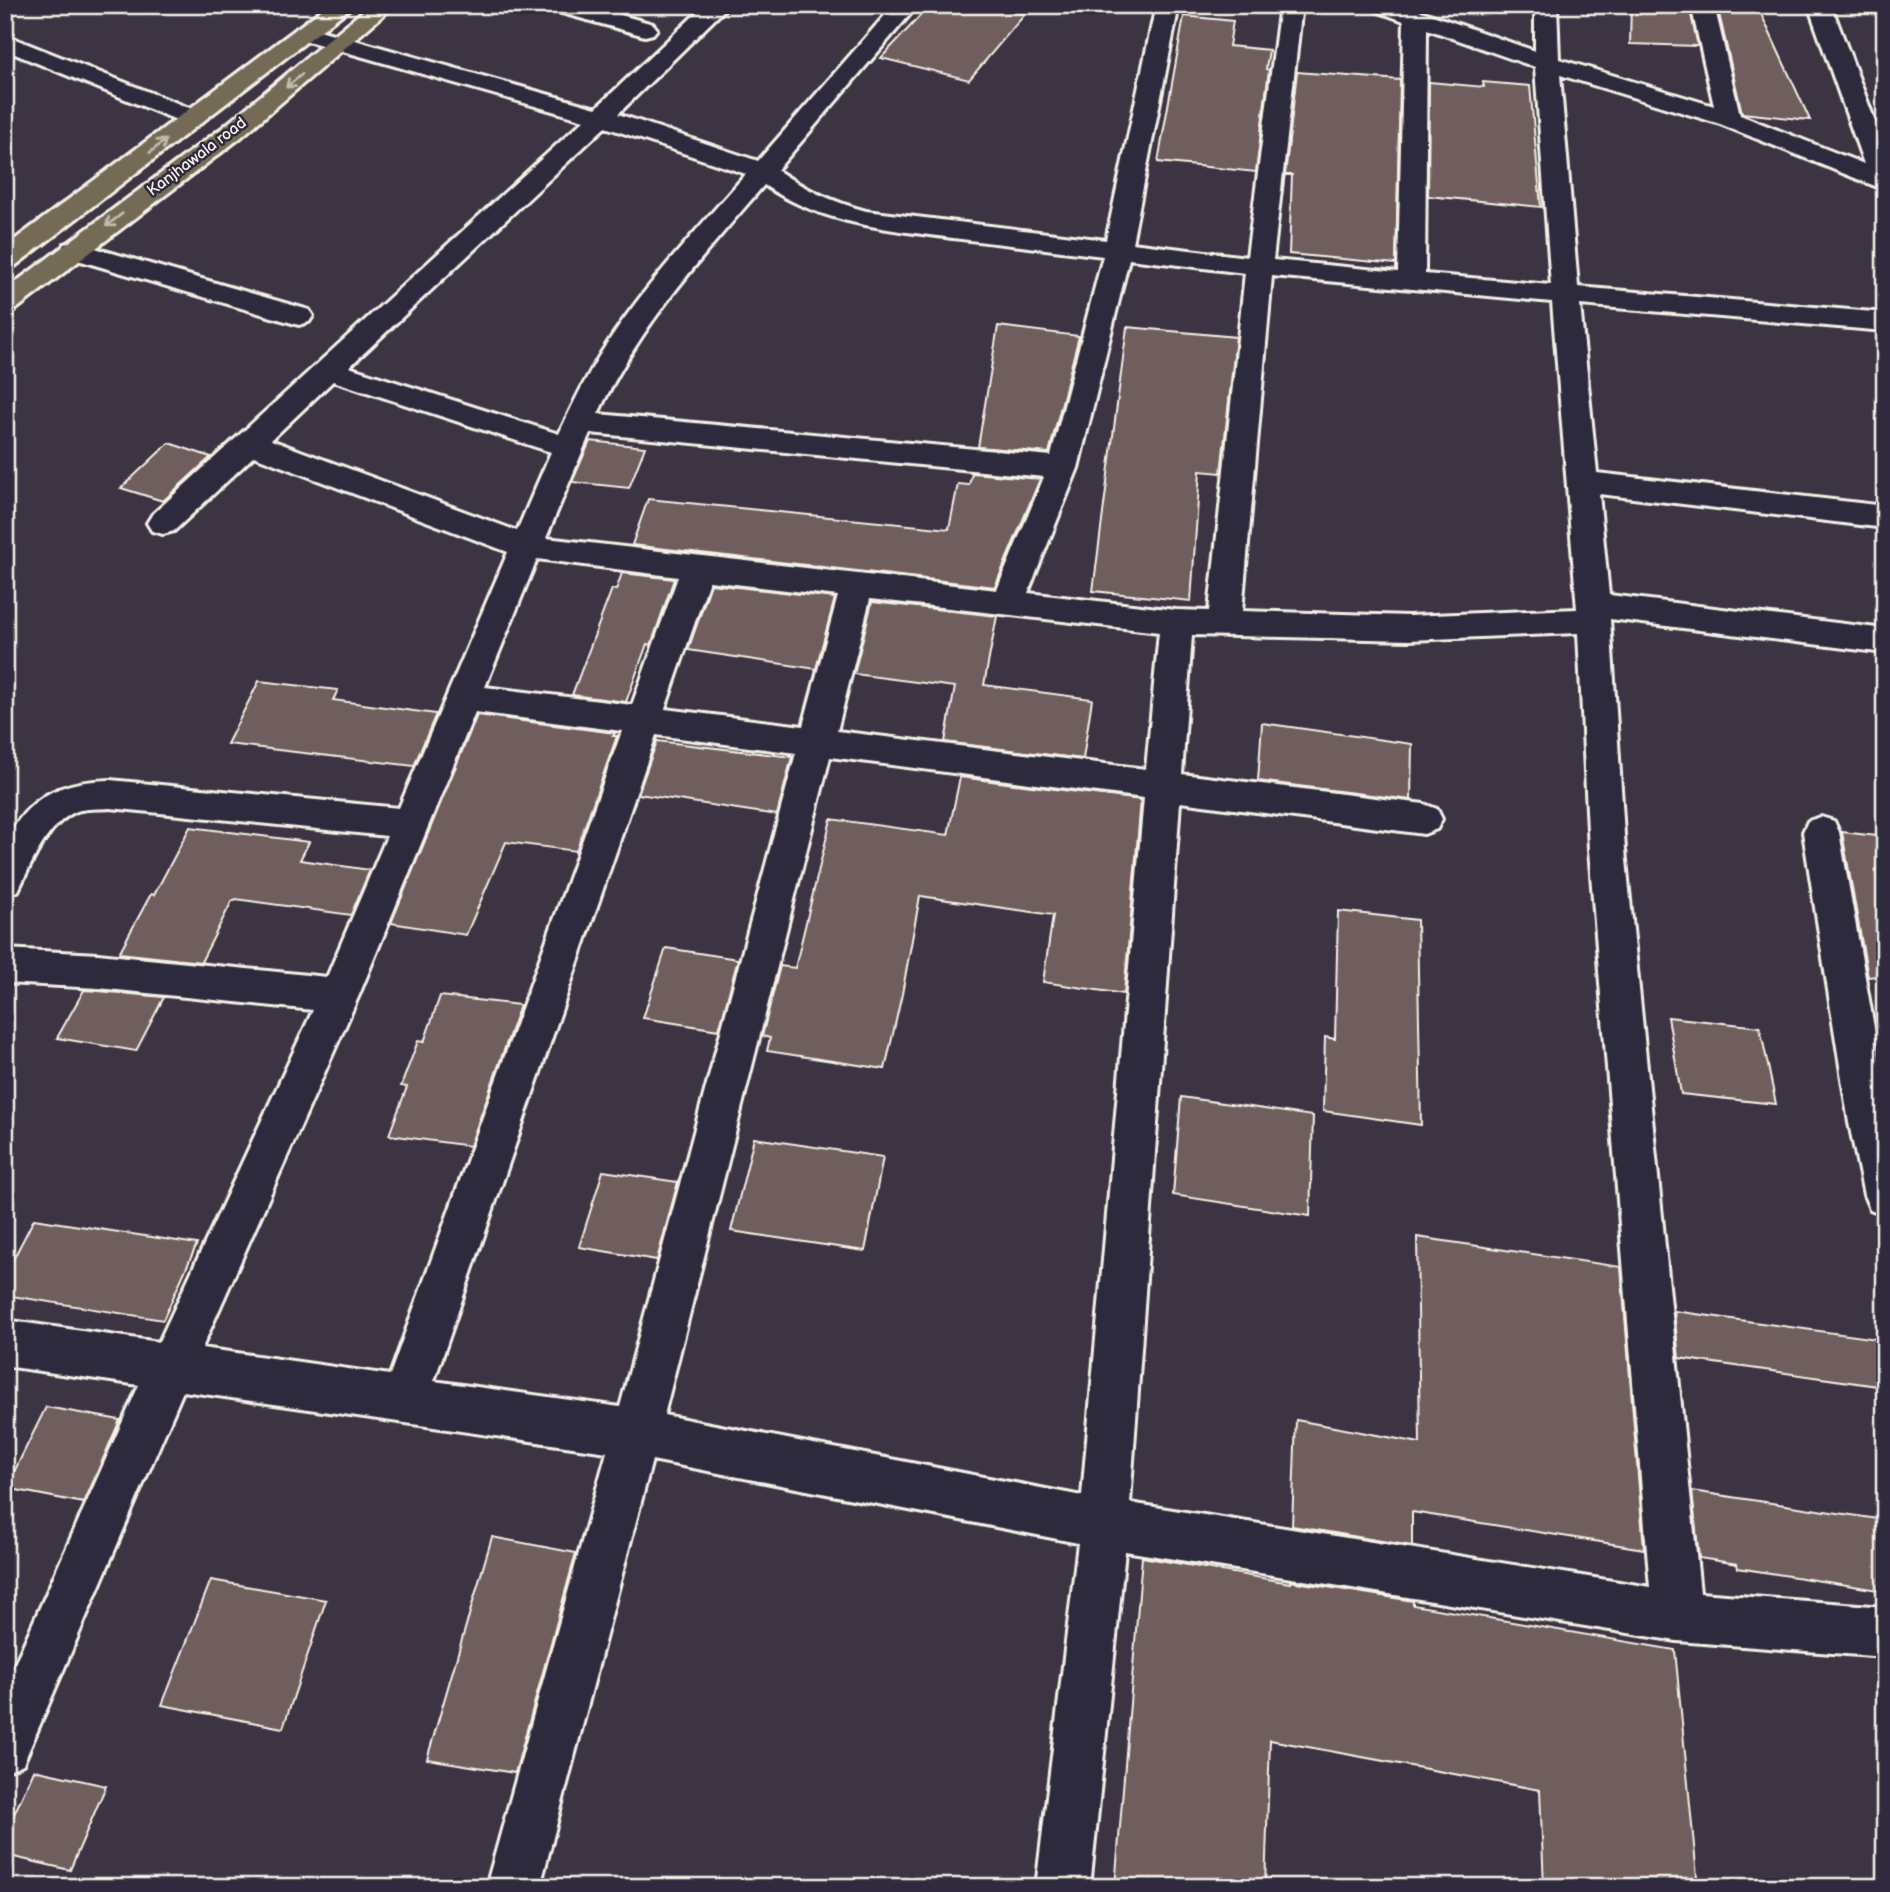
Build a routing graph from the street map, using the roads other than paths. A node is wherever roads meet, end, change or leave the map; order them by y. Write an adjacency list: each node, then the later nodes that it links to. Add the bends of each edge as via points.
1 (343, 5): 14 (main road, Kanjhawala road)
2 (384, 5): 16 (main road, Kanjhawala road)
3 (559, 5): 13 (street)
4 (718, 5): 18 (street)
5 (907, 5): 21 (street)
6 (1168, 5): 23 (street)
7 (1292, 5): 26 (street)
8 (1381, 5): 12 (street)
9 (1546, 5): 17 (street)
10 (1702, 5): 20 (street)
11 (1819, 5): 22 (street)
12 (1416, 17): 17 (street); 27 (street)
13 (645, 29)
14 (305, 33): 16 (street); 19 (main road, Kanjhawala road)
15 (5, 41): 19 (street)
16 (339, 43): 18 (street); 24 (main road, Kanjhawala road, one-way to 24, via 231,133)
17 (1546, 63): 20 (street); 28 (street)
18 (601, 117): 21 (street); 32 (street)
19 (193, 118): 25 (main road, Kanjhawala road, one-way to 19)
20 (1729, 119): 22 (street)
21 (760, 170): 23 (street, via 798,196 865,219); 33 (street, via 643,314 597,385)
22 (1883, 182)
23 (1118, 248): 26 (street); 35 (street)
24 (74, 250): 29 (main road, Kanjhawala road); 30 (street)
25 (5, 260)
26 (1259, 267): 27 (street); 45 (street)
27 (1411, 281): 28 (street)
28 (1565, 295): 31 (street); 36 (street)
29 (5, 304)
30 (299, 316)
31 (1885, 322)
32 (328, 370): 33 (street); 34 (street)
33 (574, 434): 35 (street); 39 (street)
34 (250, 443): 38 (street); 39 (street)
35 (1063, 468): 42 (street)
36 (1583, 482): 37 (street); 43 (street)
37 (1885, 517)
38 (163, 523)
39 (526, 546): 40 (street); 47 (street)
40 (697, 568): 41 (street); 48 (street)
41 (857, 586): 42 (street); 49 (street)
42 (1008, 603): 44 (street)
43 (1594, 613): 45 (street, via 1409,628); 46 (street); 63 (street, via 1607,850)
44 (1176, 622): 45 (street); 50 (street)
45 (1224, 624)
46 (1885, 641)
47 (463, 697): 48 (street); 52 (street)
48 (643, 719): 49 (street); 60 (street)
49 (817, 740): 50 (street); 61 (street)
50 (1163, 785): 51 (street); 62 (street)
51 (1424, 819)
52 (410, 824): 54 (street, via 110,794 80,795 61,802 41,821 18,851); 56 (street)
53 (1821, 832): 57 (street)
54 (5, 880)
55 (5, 966): 56 (street)
56 (340, 995): 59 (street)
57 (1885, 1195)
58 (5, 1343): 59 (street)
59 (171, 1366): 60 (street); 65 (street)
60 (404, 1400): 61 (street)
61 (636, 1433): 62 (street); 66 (street)
62 (1104, 1524): 63 (street); 67 (street)
63 (1677, 1616): 64 (street)
64 (1885, 1632)
65 (5, 1746)
66 (513, 1887)
67 (1063, 1887)

